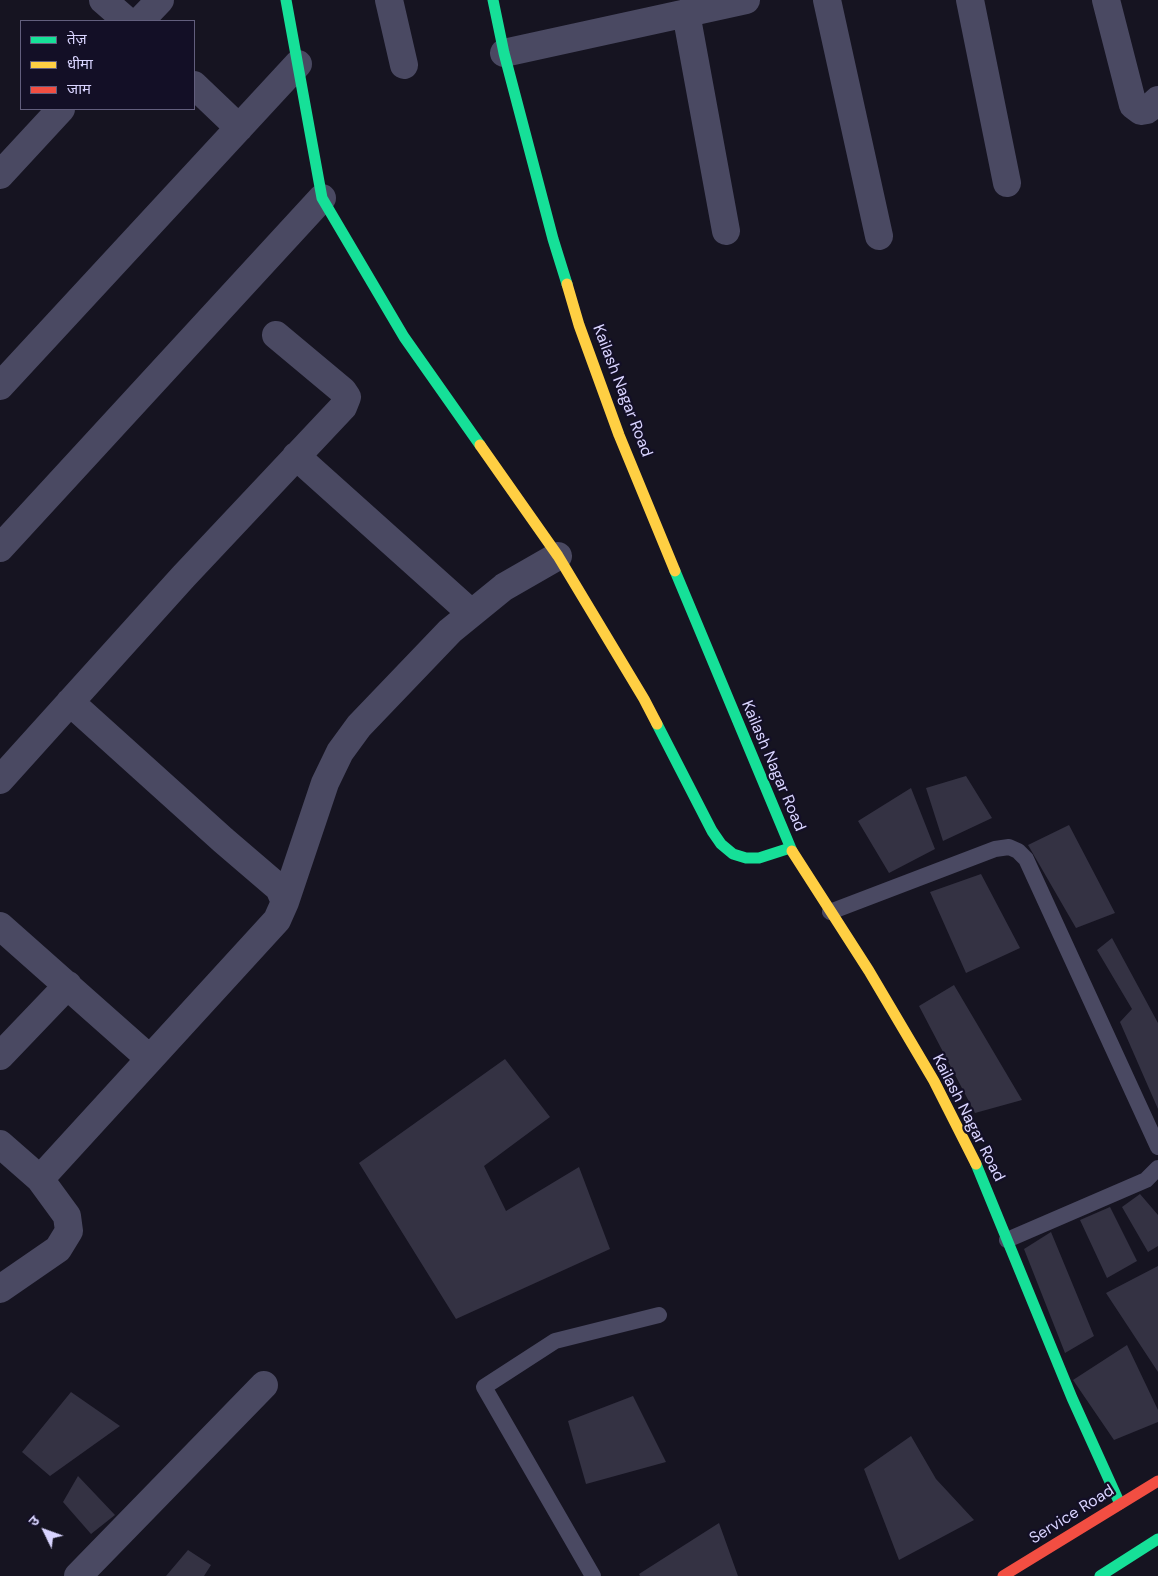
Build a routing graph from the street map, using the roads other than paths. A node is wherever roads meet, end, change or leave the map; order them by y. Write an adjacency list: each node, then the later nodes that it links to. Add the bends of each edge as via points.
1 (103, 0): 11 (street)
2 (160, 0): 12 (street)
3 (286, 0): 14 (main road)
4 (389, 0): 15 (street)
5 (493, 0): 13 (main road, Kailash Nagar Road)
6 (746, 0): 10 (street)
7 (827, 0): 24 (street)
8 (970, 0): 21 (street)
9 (1106, 0): 17 (street, via 1133,105 1140,111 1147,110)
10 (686, 13): 13 (street); 23 (street)
11 (126, 20)
12 (141, 20)
13 (504, 53): 33 (main road, Kailash Nagar Road, via 553,239 583,334 619,434)
14 (298, 64): 19 (street); 22 (main road)
15 (404, 65)
16 (195, 86): 19 (street)
17 (1158, 100)
18 (60, 110): 20 (street)
19 (239, 128): 26 (street)
20 (0, 175)
21 (1007, 183)
22 (322, 198): 28 (street); 29 (main road, via 404,337)
23 (726, 231)
24 (879, 236)
25 (276, 336): 27 (street, via 347,397 343,407)
26 (0, 386)
27 (296, 456): 30 (street); 31 (street)
28 (0, 548)
29 (558, 556): 30 (street, via 504,587); 33 (main road, via 644,700 721,844 733,854 746,858 759,858)
30 (471, 613): 34 (street, via 450,630 360,726 340,752 325,783)
31 (70, 702): 32 (street); 34 (street, via 279,888)
32 (0, 780)
33 (790, 848): 35 (main road, Kailash Nagar Road)
34 (285, 902): 39 (street, via 277,920)
35 (830, 912): 41 (lane, via 996,849 1009,847 1018,851 1026,859); 44 (main road, Kailash Nagar Road, via 934,1081 974,1160)
36 (0, 926): 37 (street)
37 (68, 985): 38 (street); 39 (street)
38 (0, 1056)
39 (150, 1059): 43 (street)
40 (0, 1144): 43 (street)
41 (1158, 1147)
42 (1158, 1168): 44 (lane, via 1146,1180)
43 (40, 1178): 45 (street, via 67,1216 69,1232 58,1249)
44 (1007, 1240): 49 (main road, Kailash Nagar Road)
45 (0, 1289)
46 (658, 1315): 52 (lane, via 555,1341 484,1387)
47 (264, 1385): 51 (street)
48 (1158, 1481): 49 (main road, Service Road)
49 (1120, 1504): 53 (main road, Service Road)
50 (1158, 1539): 54 (main road)
51 (78, 1576)
52 (593, 1576)
53 (1003, 1576)
54 (1100, 1576)

